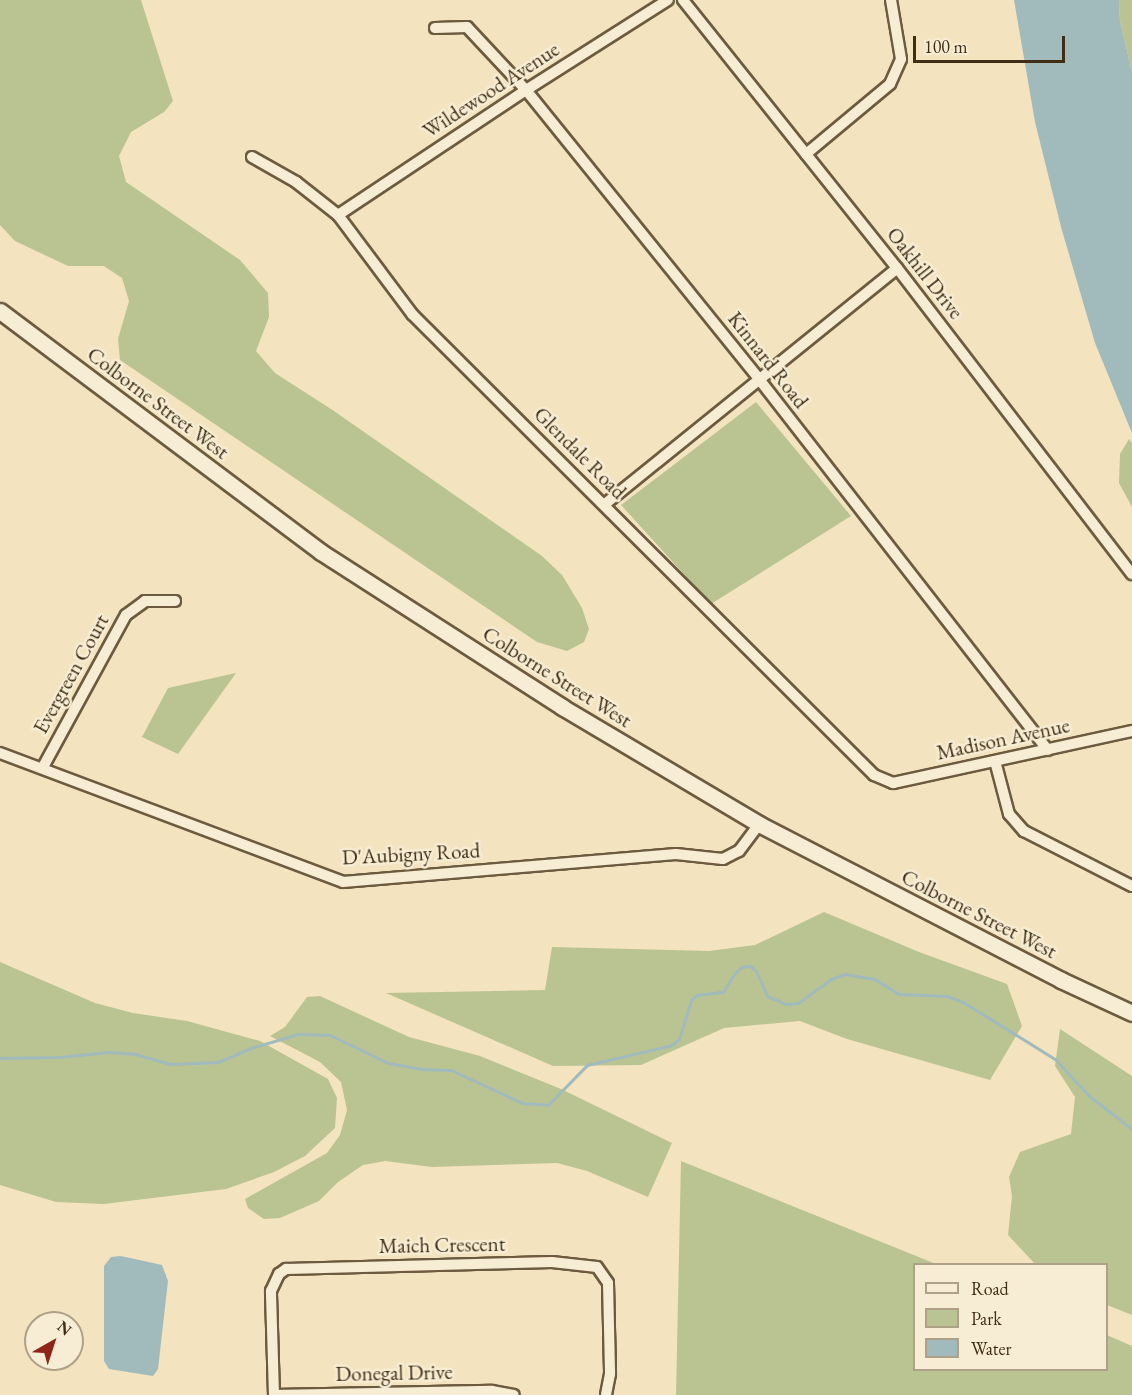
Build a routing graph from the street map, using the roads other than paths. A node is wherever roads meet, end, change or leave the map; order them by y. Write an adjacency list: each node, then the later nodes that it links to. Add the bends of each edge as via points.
1 (668, 0): 5 (street, Wildewood Avenue)
2 (683, 0): 6 (street, Oakhill Drive)
3 (891, 0): 6 (street, via 902,59 890,84)
4 (435, 28): 5 (street, Kinnard Road, via 467,27)
5 (526, 90): 8 (street, Wildewood Avenue); 11 (street, Kinnard Road)
6 (806, 154): 9 (street, Oakhill Drive)
7 (252, 157): 8 (street, Glendale Road, via 296,182)
8 (338, 215): 12 (street, Glendale Road, via 412,314)
9 (897, 268): 11 (street); 13 (street, Oakhill Drive)
10 (0, 311): 21 (main road, Colborne Street West, via 321,552 561,707)
11 (759, 379): 12 (street); 16 (street, Kinnard Road)
12 (605, 504): 20 (street, Glendale Road, via 874,775)
13 (1132, 574)
14 (175, 601): 19 (street, Evergreen Court, via 146,601 126,615)
15 (1132, 730): 16 (street, Madison Avenue)
16 (1048, 750): 18 (street, Madison Avenue)
17 (0, 753): 19 (street, D'Aubigny Road)
18 (995, 761): 20 (street, Madison Avenue, via 893,783); 22 (street, via 1009,814 1024,831)
19 (43, 767): 21 (street, D'Aubigny Road, via 343,882 676,854 723,858 739,851)
20 (883, 778)
21 (759, 824): 23 (main road, Colborne Street West, via 1060,980)
22 (1132, 886)
23 (1132, 1013)
24 (406, 1393): 25 (street, Donegal Drive); 26 (street, Donegal Drive, via 492,1391)
25 (274, 1395): 27 (street, Maich Crescent, via 271,1291 286,1269 552,1262 597,1267 608,1284 610,1374)
26 (514, 1395)
27 (606, 1395)

